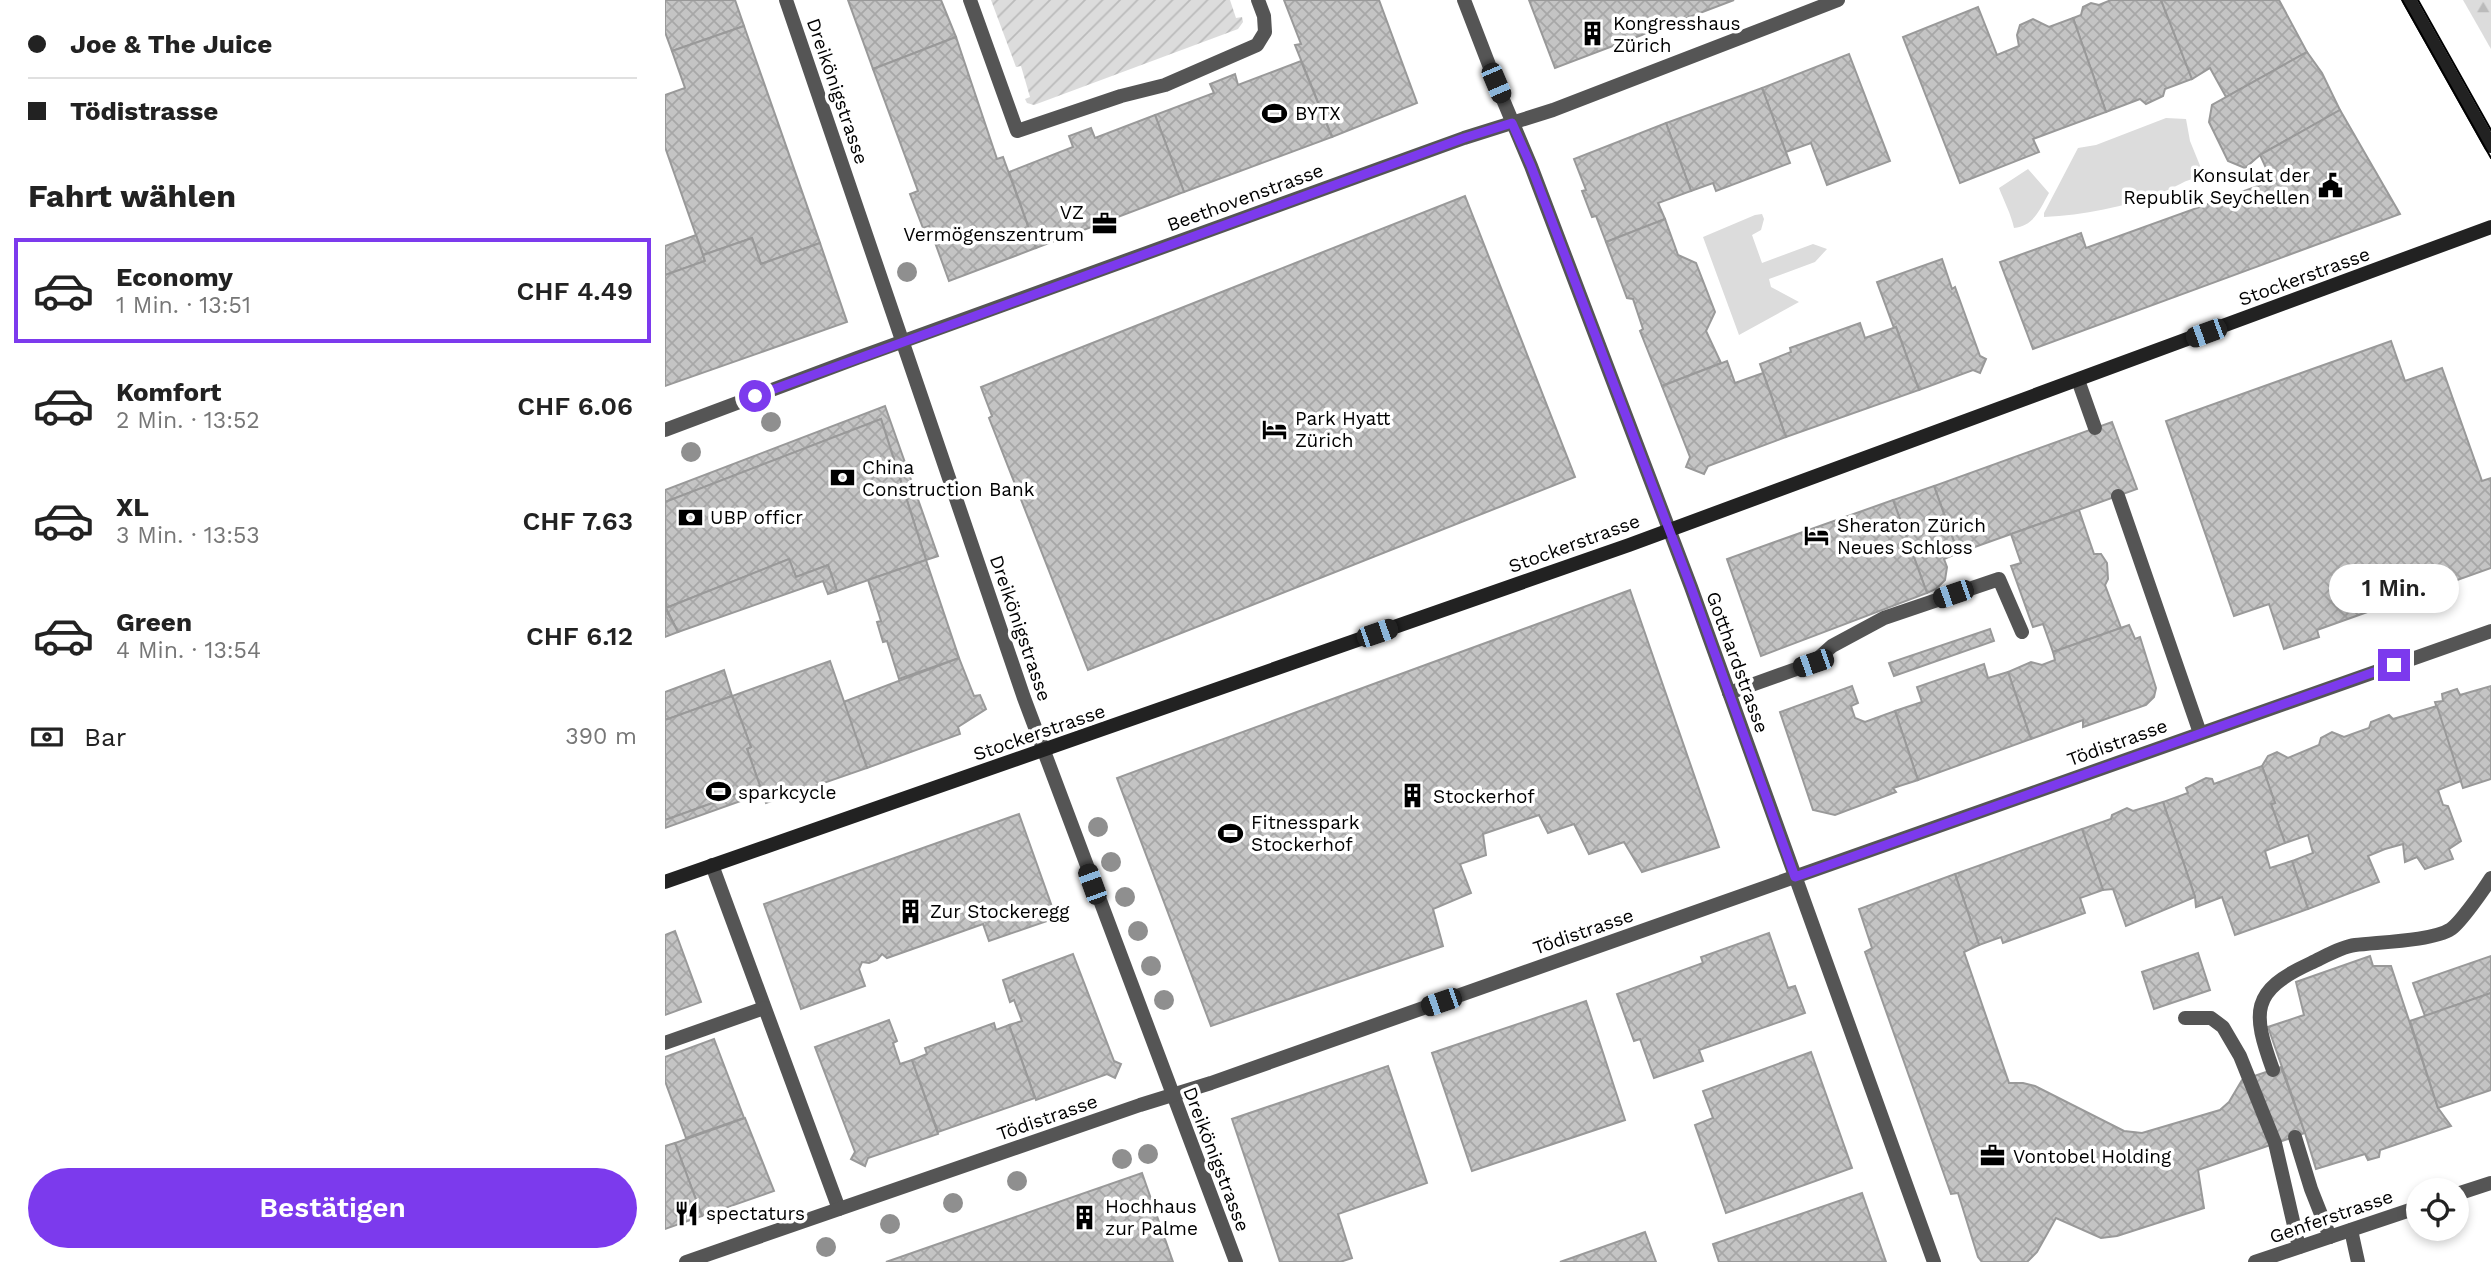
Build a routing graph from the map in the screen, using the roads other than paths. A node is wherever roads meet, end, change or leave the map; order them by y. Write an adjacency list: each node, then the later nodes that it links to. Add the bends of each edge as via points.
1 (786, 0): 10 (street, Dreikönigstrasse)
2 (970, 0): 3 (street, via 1017,131 1165,85 1257,45 1265,32)
3 (1258, 0)
4 (1464, 0): 7 (street, Gotthardstrasse)
5 (1838, 0): 7 (street, Beethovenstrasse)
6 (2409, 0): 8 (street)
7 (1512, 123): 10 (street, Beethovenstrasse); 15 (street, Gotthardstrasse)
8 (2491, 146)
9 (2491, 227): 11 (street, Stockerstrasse)
10 (903, 342): 13 (street, Beethovenstrasse); 20 (street, Dreikönigstrasse)
11 (2078, 380): 12 (street); 15 (street, Stockerstrasse)
12 (2095, 428)
13 (665, 430)
14 (2118, 496): 19 (street)
15 (1668, 530): 18 (street, Gotthardstrasse); 20 (street, Stockerstrasse)
16 (2491, 631): 19 (street, Tödistrasse)
17 (2022, 632): 18 (street, via 1999,579 1884,618 1832,646 1813,663)
18 (1729, 693): 22 (street, Gotthardstrasse)
19 (2200, 733): 22 (street, Tödistrasse)
20 (1044, 751): 21 (street, Stockerstrasse); 29 (street, Dreikönigstrasse)
21 (712, 865): 24 (street, Stockerstrasse); 25 (street)
22 (1795, 877): 29 (street, Tödistrasse); 40 (street, Gotthardstrasse)
23 (2491, 878): 28 (street, via 2451,929 2419,939 2351,946 2279,979 2259,1010 2259,1030)
24 (665, 882)
25 (765, 1008): 27 (street); 33 (street)
26 (2185, 1018): 37 (street, via 2211,1018 2223,1027 2240,1056 2275,1143)
27 (665, 1043)
28 (2273, 1070)
29 (1172, 1095): 33 (street, Tödistrasse); 39 (street, Dreikönigstrasse)
30 (2295, 1137): 36 (street)
31 (2491, 1183): 32 (street)
32 (2469, 1190)
33 (839, 1209): 38 (street, Tödistrasse)
34 (2406, 1211): 35 (street, Genferstrasse)
35 (2351, 1230): 36 (street, Genferstrasse); 42 (street)
36 (2330, 1237): 37 (street, Genferstrasse)
37 (2299, 1247): 41 (street, Genferstrasse)
38 (686, 1262)
39 (1236, 1262)
40 (1934, 1262)
41 (2255, 1262)
42 (2358, 1262)

